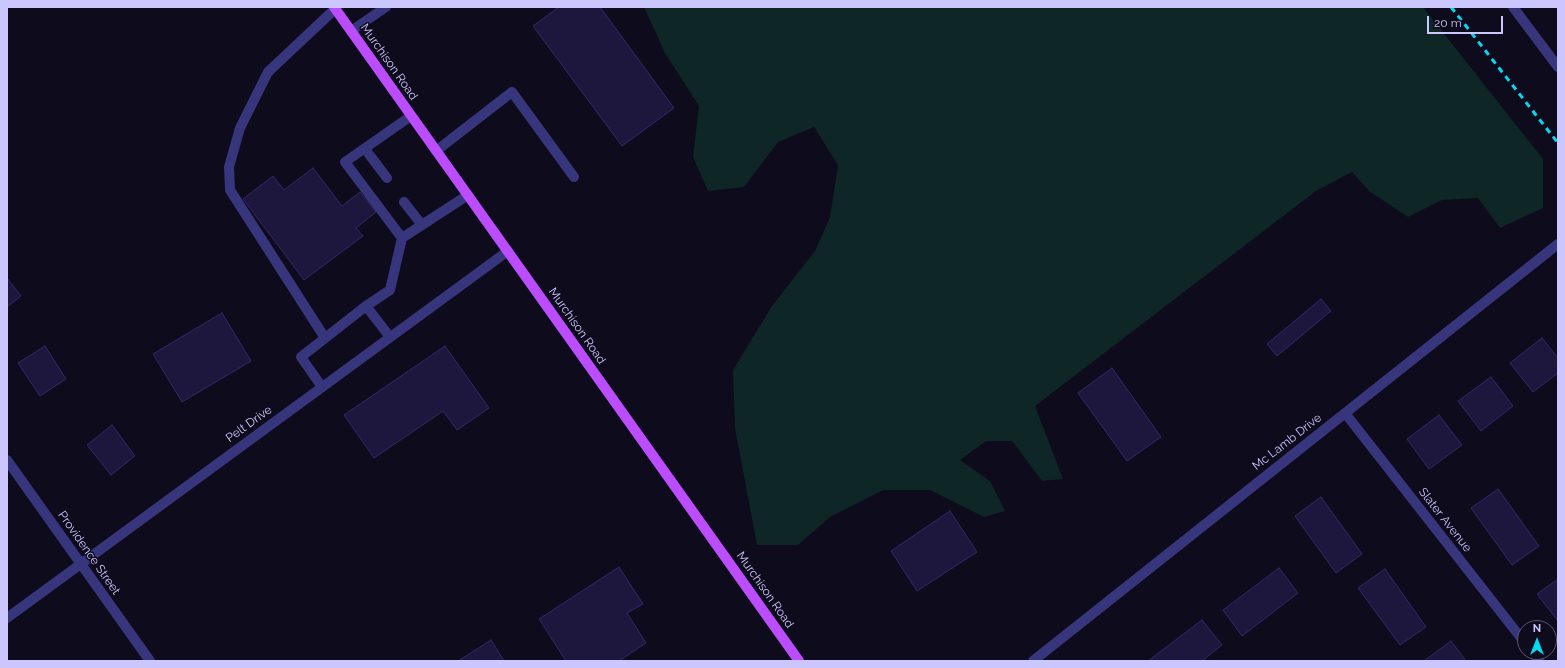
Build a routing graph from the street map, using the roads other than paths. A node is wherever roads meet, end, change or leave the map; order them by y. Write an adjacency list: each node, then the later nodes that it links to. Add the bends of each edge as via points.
1 (386, 7): 4 (street)
2 (1513, 7): 5 (street)
3 (334, 8): 4 (main road, Murchison Road); 19 (street, via 268,72 240,128 229,167 230,190)
4 (351, 31): 6 (main road, Murchison Road)
5 (1558, 68)
6 (411, 116): 7 (street); 8 (main road, Murchison Road)
7 (365, 149): 10 (street); 14 (street, via 345,162)
8 (436, 151): 9 (street, via 512,92); 11 (main road, Murchison Road)
9 (574, 177)
10 (387, 178)
11 (468, 195): 13 (street); 16 (main road, Murchison Road)
12 (404, 202): 13 (street)
13 (422, 225): 14 (street)
14 (402, 238): 17 (street, via 390,290)
15 (1558, 244): 21 (street, Mc Lamb Drive)
16 (508, 251): 18 (street, Pelt Drive); 27 (main road, Murchison Road)
17 (366, 306): 18 (street); 19 (street)
18 (390, 337): 20 (street, Pelt Drive)
19 (325, 338): 20 (street, via 301,357)
20 (322, 387): 23 (street, Pelt Drive)
21 (1345, 413): 25 (street, Slater Avenue); 28 (street, Mc Lamb Drive)
22 (7, 460): 23 (street, Providence Street)
23 (81, 563): 24 (street, Pelt Drive); 26 (street, Providence Street)
24 (7, 618)
25 (1517, 633)
26 (150, 661)
27 (800, 661)
28 (1033, 661)

